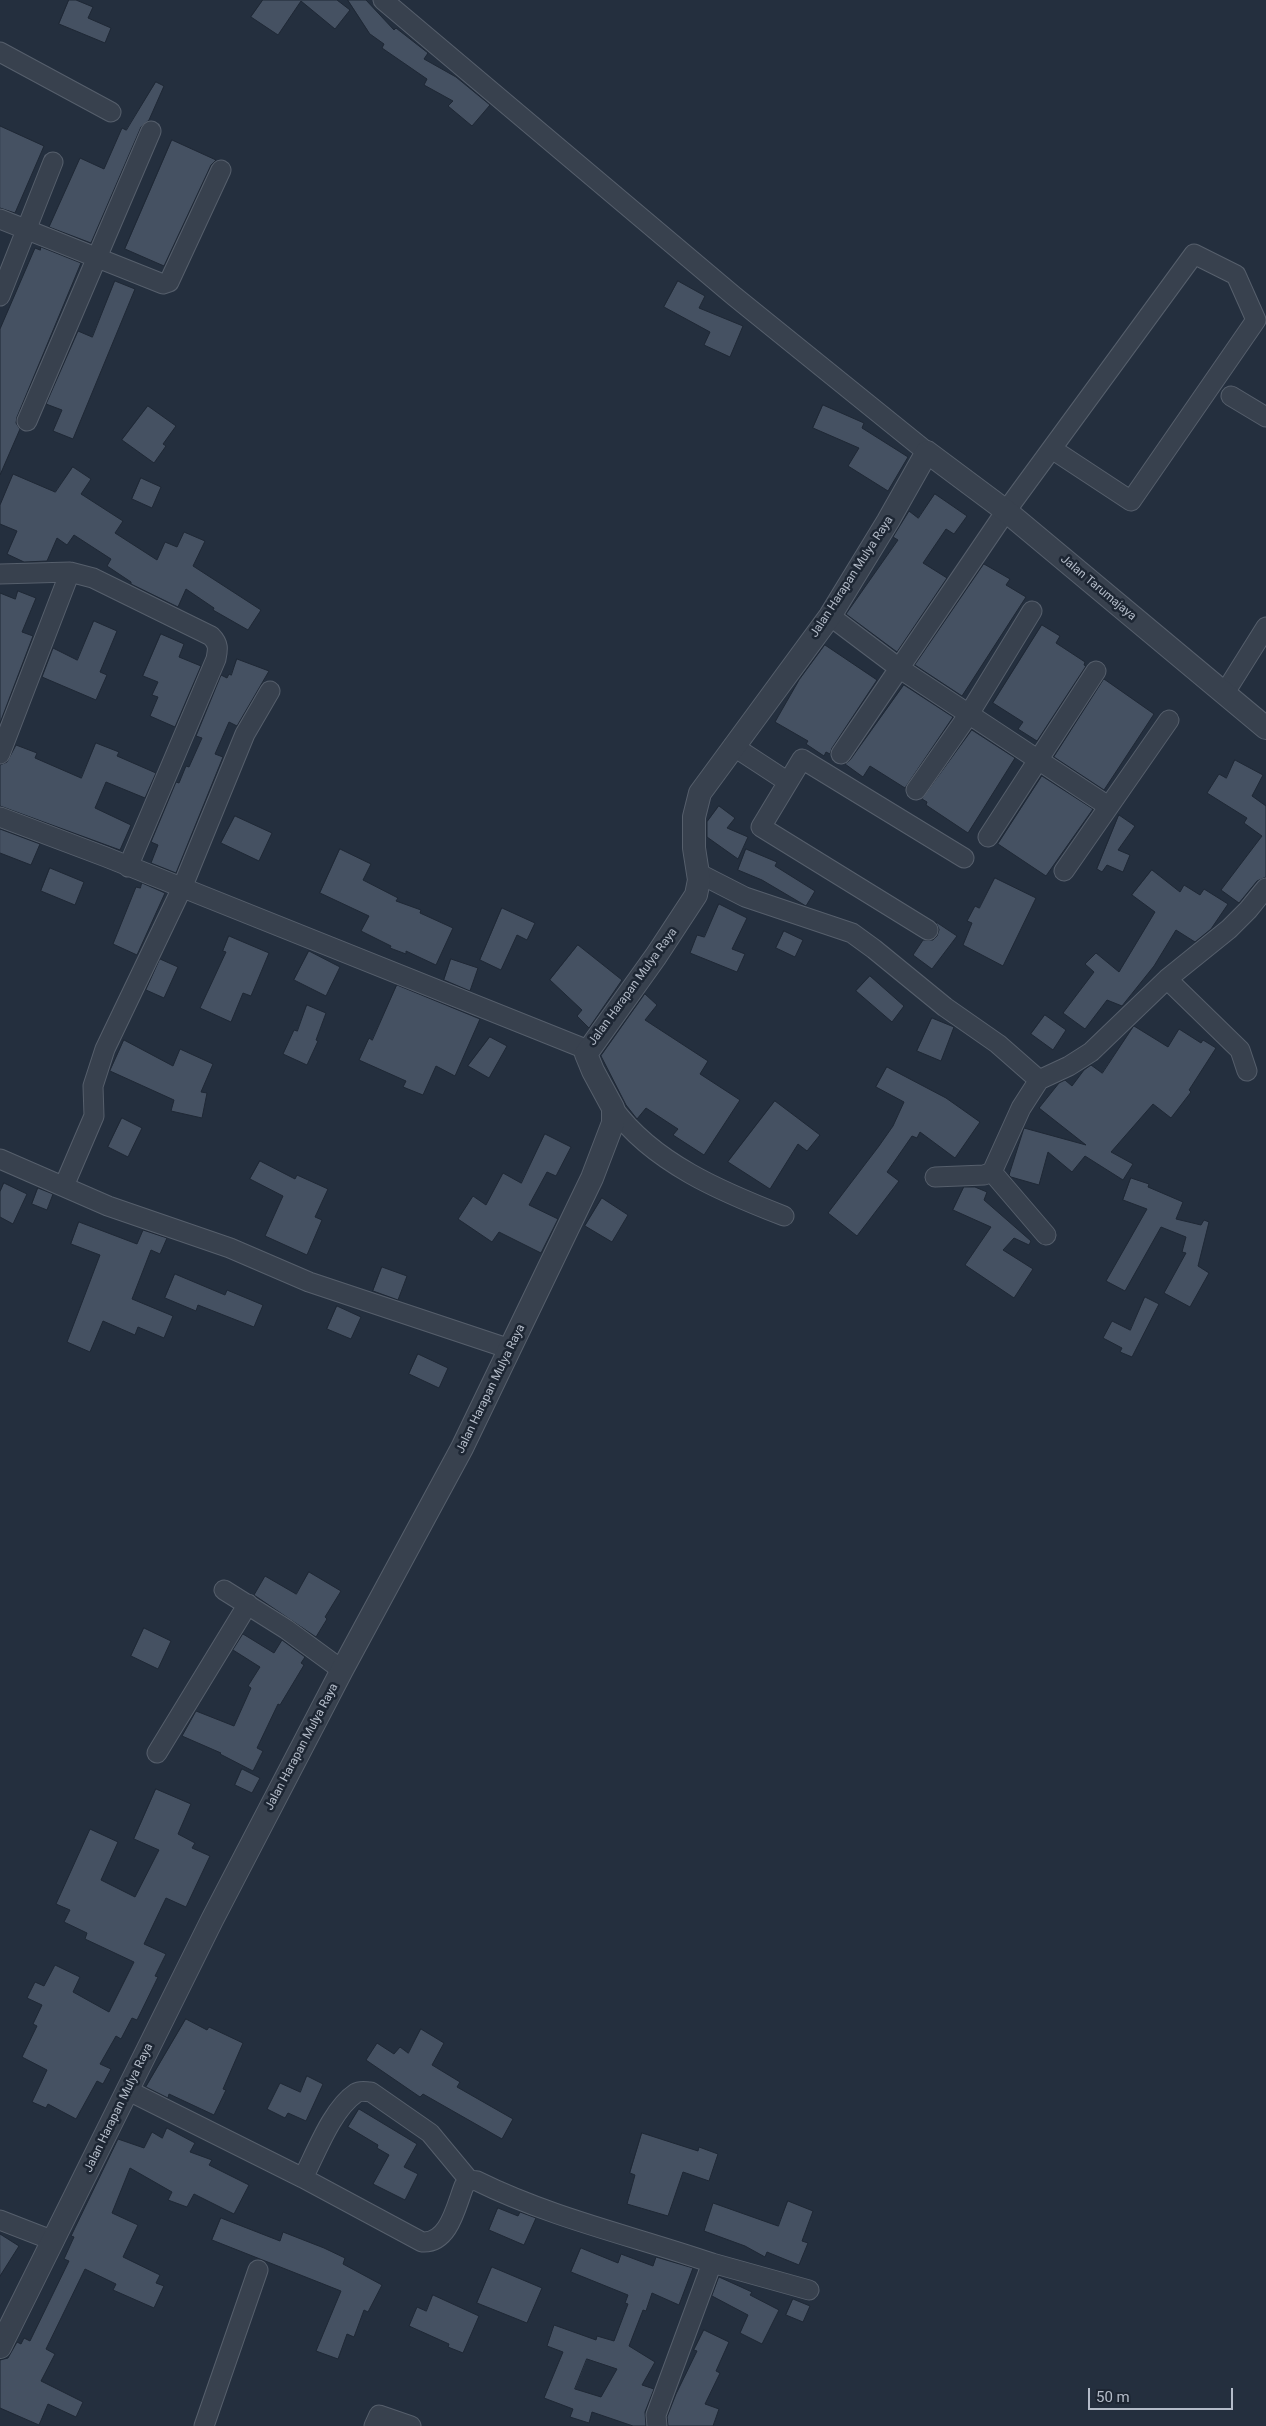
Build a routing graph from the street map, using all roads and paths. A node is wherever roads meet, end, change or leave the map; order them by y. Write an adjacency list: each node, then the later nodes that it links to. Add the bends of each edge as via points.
1 (383, 0): 15 (street, via 666,240)
2 (0, 52): 3 (street)
3 (111, 112)
4 (151, 131): 9 (street)
5 (53, 162): 8 (street)
6 (220, 170): 9 (street, via 169,282 157,283)
7 (0, 219): 8 (street)
8 (26, 230): 9 (street); 10 (street)
9 (97, 256): 13 (street)
10 (0, 296)
11 (1232, 396): 12 (street)
12 (1266, 417)
13 (27, 421)
14 (1052, 449): 14 (street, via 1194,254 1236,275 1256,320 1131,501); 16 (street)
15 (927, 452): 16 (street, Jalan Tarumajaya); 20 (street, Jalan Harapan Mulya Raya)
16 (1006, 511): 22 (street); 25 (street, Jalan Tarumajaya)
17 (70, 572): 18 (street); 30 (street); 39 (street, via 93,578 211,636 218,648)
18 (0, 574)
19 (1032, 611): 26 (street)
20 (830, 616): 22 (street); 29 (street, Jalan Harapan Mulya Raya)
21 (1266, 627): 25 (street)
22 (899, 668): 26 (street); 31 (street)
23 (1096, 671): 32 (street)
24 (270, 691): 42 (street, via 231,764)
25 (1224, 694): 28 (street, Jalan Tarumajaya)
26 (969, 714): 32 (street); 34 (street)
27 (1169, 720): 35 (street)
28 (1266, 728)
29 (733, 746): 33 (street); 41 (street, Jalan Harapan Mulya Raya, via 700,793 696,804 694,848)
30 (0, 754)
31 (841, 754)
32 (1038, 759): 35 (street); 37 (street)
33 (788, 782): 38 (street, via 802,758); 44 (street, via 761,827)
34 (916, 790)
35 (1108, 806): 40 (street)
36 (0, 817): 39 (street)
37 (988, 836)
38 (964, 858)
39 (128, 867): 42 (street)
40 (1064, 871)
41 (698, 873): 46 (street, Jalan Harapan Mulya Raya, via 699,887 680,922); 48 (street, via 745,897 852,934 998,1044)
42 (182, 888): 46 (street); 53 (street, via 96,1073 94,1116)
43 (1266, 888): 45 (street, via 1229,929)
44 (928, 930)
45 (1166, 979): 47 (street, via 1240,1050); 48 (street, via 1091,1052)
46 (588, 1050): 49 (street, Jalan Harapan Mulya Raya, via 587,1059)
47 (1247, 1071)
48 (1039, 1080): 51 (street, via 1021,1108)
49 (613, 1108): 54 (street, via 626,1126 670,1159 721,1191); 56 (street, Jalan Harapan Mulya Raya, via 613,1123 592,1178)
50 (1, 1162): 53 (street)
51 (992, 1172): 52 (street); 55 (street)
52 (935, 1177)
53 (64, 1186): 56 (street, via 108,1206 204,1238 309,1282)
54 (784, 1216)
55 (1046, 1235)
56 (510, 1348): 59 (street, Jalan Harapan Mulya Raya, via 462,1448)
57 (224, 1590): 58 (street)
58 (248, 1604): 59 (street); 60 (street)
59 (342, 1670): 61 (street, Jalan Harapan Mulya Raya)
60 (157, 1753)
61 (127, 2090): 62 (street); 65 (street, Jalan Harapan Mulya Raya)
62 (303, 2178): 63 (street, via 422,2242 430,2243 443,2234); 63 (street, via 333,2119 348,2100 363,2091 371,2092 430,2133)
63 (469, 2180): 66 (street, via 519,2202)
64 (0, 2220): 65 (street)
65 (54, 2241): 69 (street, Jalan Harapan Mulya Raya)
66 (712, 2263): 68 (street); 73 (street, via 656,2415)
67 (258, 2270): 70 (street)
68 (809, 2290)
69 (0, 2347)
70 (204, 2426)
71 (374, 2426): 72 (street, via 379,2415)
72 (411, 2426)
73 (656, 2426)

